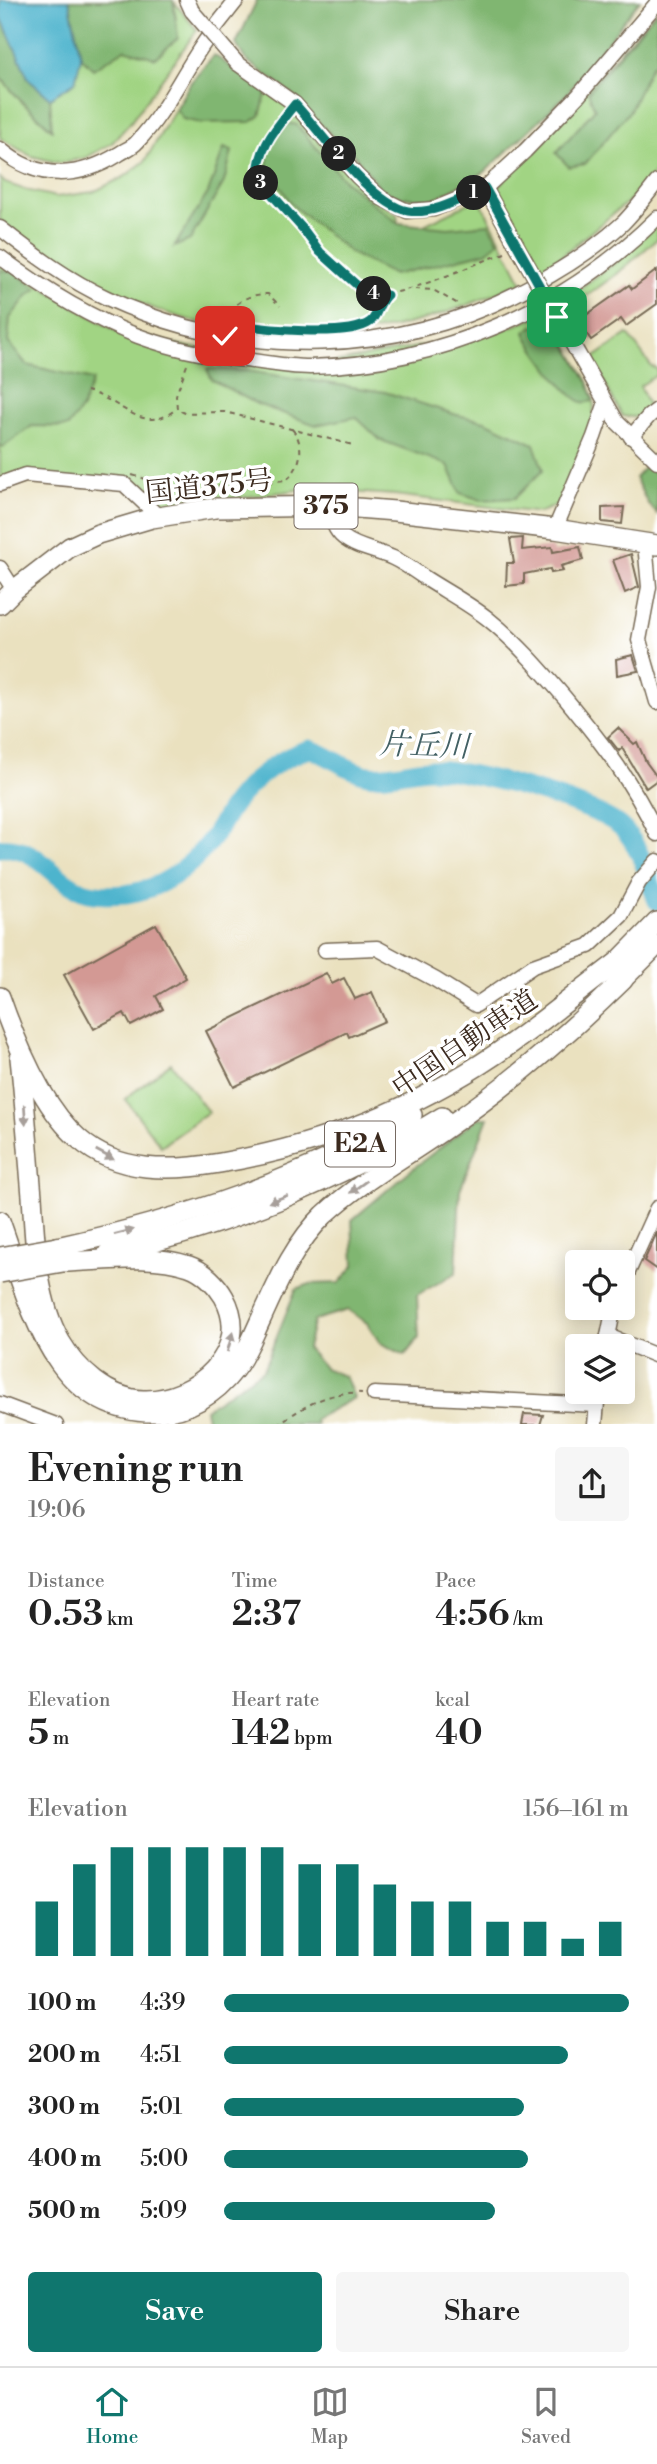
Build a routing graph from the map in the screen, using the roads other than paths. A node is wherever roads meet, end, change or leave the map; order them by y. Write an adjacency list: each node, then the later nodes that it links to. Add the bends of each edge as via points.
1 (237, 0): 4 (street, via 136,144 85,170 53,173 16,162)
2 (657, 3): 6 (street, via 579,95)
3 (190, 5): 6 (street, bridge, via 237,63 295,104 381,198 407,211 434,209)
4 (0, 149)
5 (657, 182): 8 (street, via 623,223 565,268 513,296 404,334 347,343 225,336 163,320 105,297 40,259)
6 (485, 188): 10 (street, bridge, via 510,244)
7 (657, 218): 9 (street, via 592,274 495,327 385,360 306,367 198,354 137,336 44,289)
8 (0, 228)
9 (0, 257)
10 (606, 405): 12 (street); 13 (street)
11 (657, 410): 13 (street)
12 (597, 431): 13 (street, via 607,427); 18 (street)
13 (628, 434): 14 (street)
14 (657, 461)
15 (0, 484): 17 (street, via 25,475 124,484)
16 (331, 506): 17 (highway, 国道375号 / 375, via 215,508); 18 (highway, 国道375号 / 375); 23 (street, via 331,521 347,542 395,559 486,617 518,646 616,762)
17 (159, 517): 21 (highway, 国道375号 / 375, via 70,547)
18 (555, 528): 19 (highway, 国道375号 / 375)
19 (651, 544): 22 (street, via 639,640)
20 (0, 568): 21 (street)
21 (7, 597)
22 (657, 702)
23 (657, 834)
24 (657, 861): 27 (street, via 639,882 621,916 589,946 533,966 476,1005 377,948)
25 (657, 922): 28 (highway, 中国自動車道 / E2A)
26 (657, 945): 29 (highway, 中国自動車道 / E2A)
27 (325, 950)
28 (622, 959): 31 (highway, one-way to 28, via 56,1115 80,1141 112,1160 151,1170 195,1168 342,1133 430,1094 511,1043); 34 (highway, 中国自動車道 / E2A, one-way to 28, via 181,1217 335,1157 478,1074)
29 (623, 980): 33 (highway, one-way to 33, via 492,1095 322,1217 286,1265 234,1370 215,1391 195,1403 170,1412 135,1411 107,1404 80,1388 45,1339); 34 (highway, 中国自動車道 / E2A, one-way to 34, via 530,1058 388,1148 291,1194 185,1232 124,1249)
30 (2, 1006): 31 (highway)
31 (19, 1047): 34 (highway, one-way to 34, via 40,1277 60,1340 97,1383 143,1400 176,1396 208,1378 226,1356 233,1328 228,1305 217,1285 192,1267 157,1259)
32 (657, 1208): 36 (street)
33 (0, 1220)
34 (60, 1254): 35 (highway, 中国自動車道 / E2A, bridge); 37 (highway, 中国自動車道 / E2A, bridge)
35 (0, 1257)
36 (635, 1257)
37 (0, 1273)
38 (635, 1349): 39 (street)
39 (657, 1356)
40 (374, 1394): 41 (street)
41 (565, 1397)
42 (0, 1404): 44 (street)
43 (597, 1404): 45 (street)
44 (56, 1424)
45 (595, 1424)

